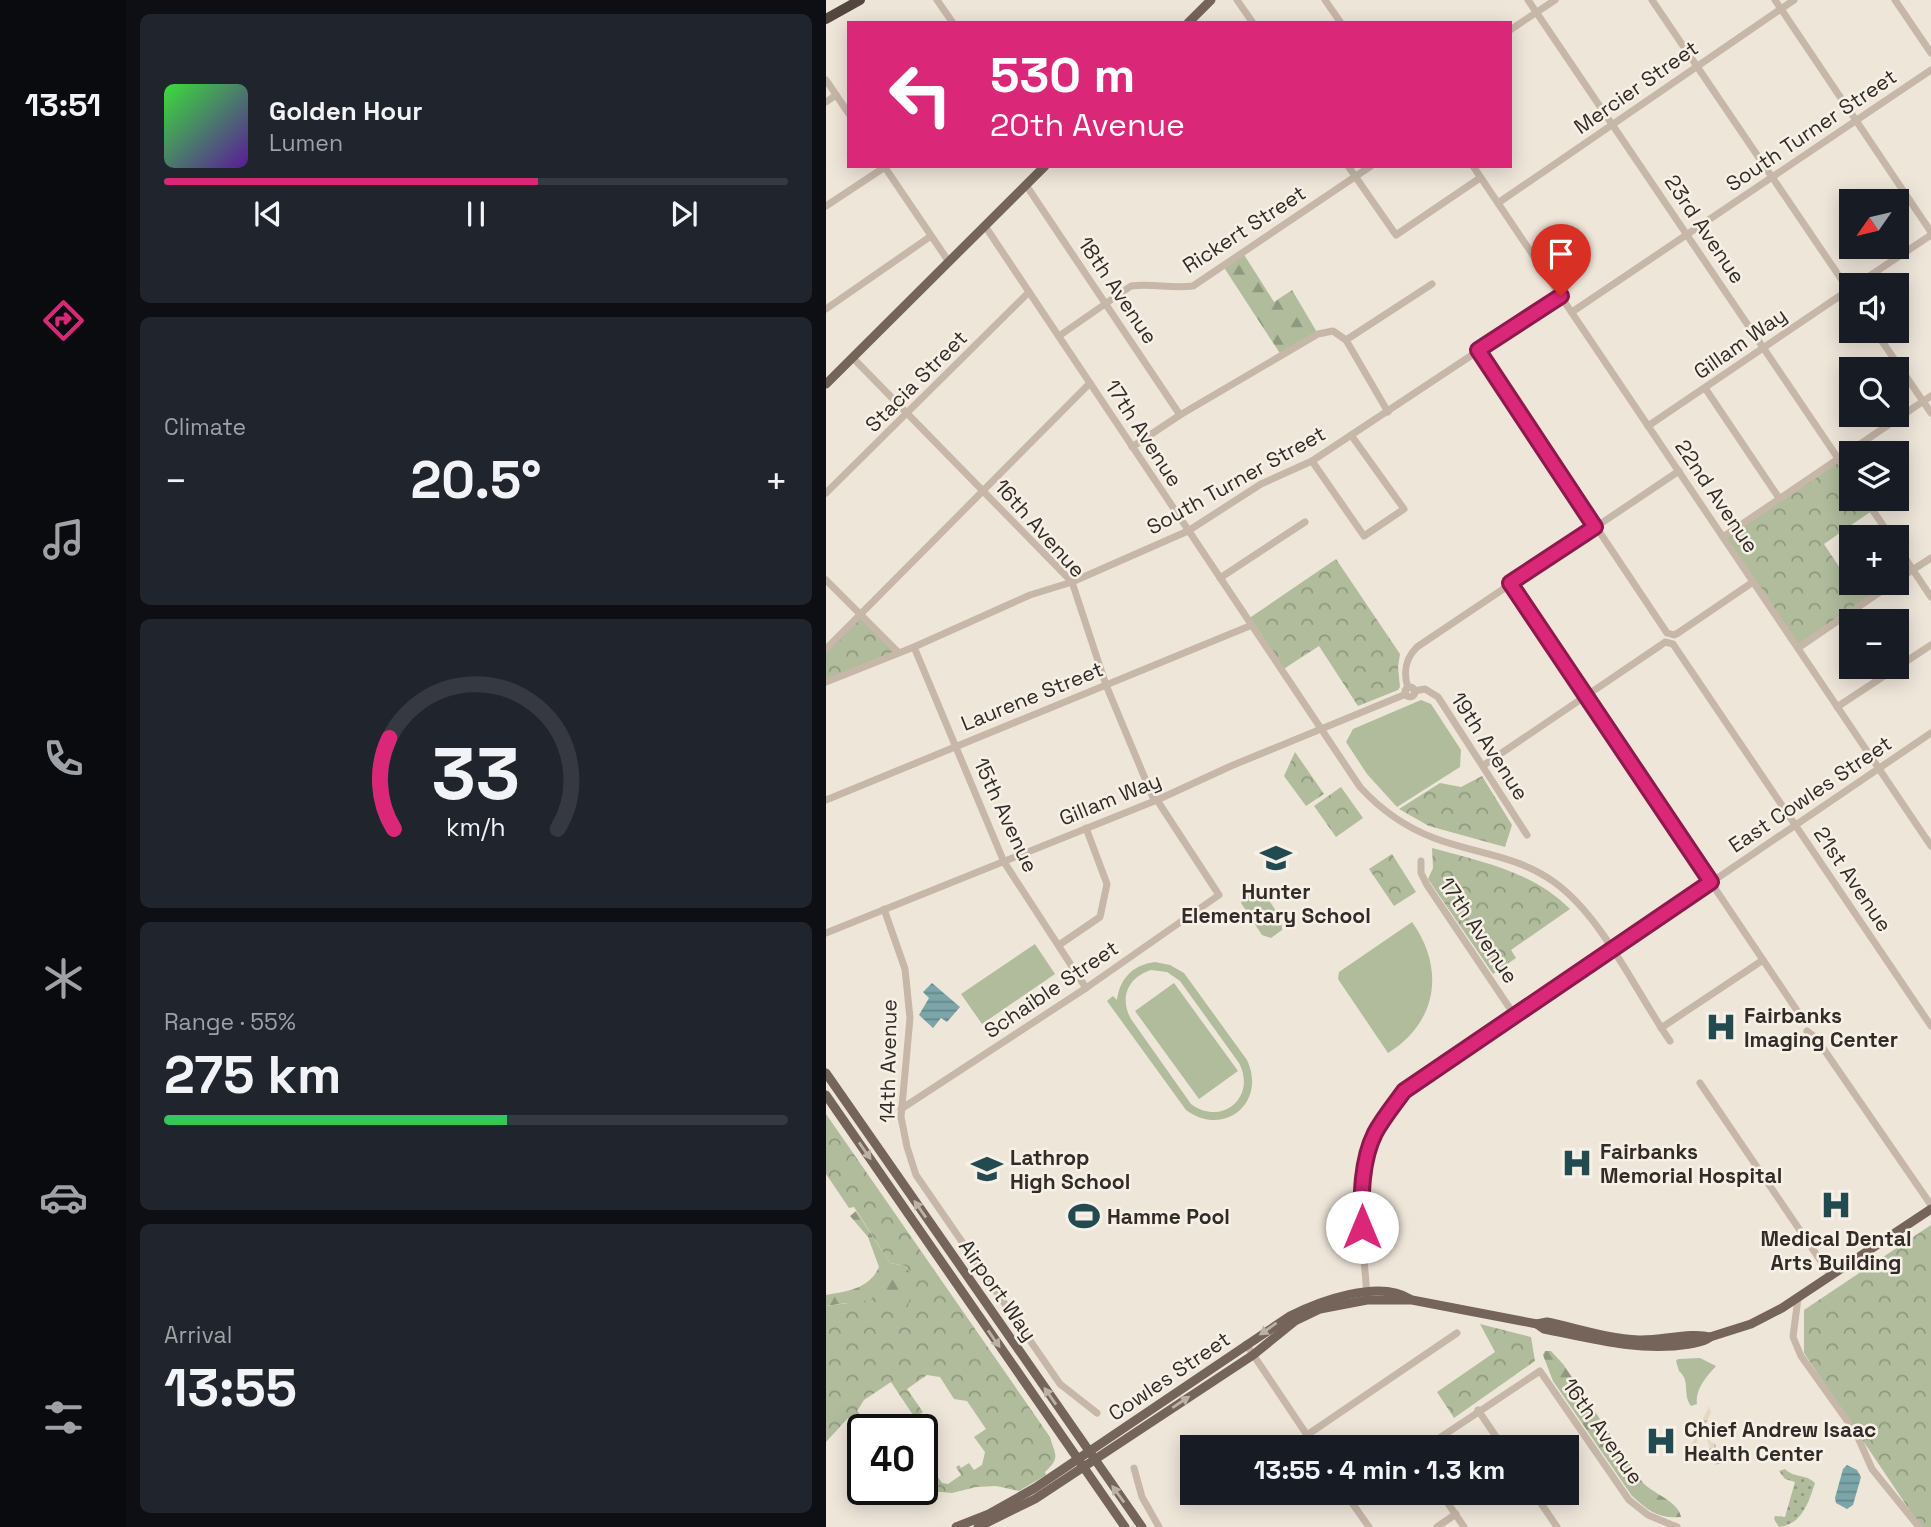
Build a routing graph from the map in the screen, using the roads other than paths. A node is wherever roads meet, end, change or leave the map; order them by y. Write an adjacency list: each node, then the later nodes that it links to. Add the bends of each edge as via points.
1 (858, 0): 14 (highway)
2 (937, 0): 15 (street)
3 (1211, 0): 16 (main road)
4 (1237, 0): 17 (street)
5 (1325, 0): 18 (street)
6 (1528, 0): 13 (street, 23rd Avenue)
7 (1555, 0): 13 (street)
8 (1652, 0): 21 (street)
9 (1775, 0): 12 (street)
10 (1794, 0): 12 (street, Mercier Street)
11 (1895, 0): 20 (street)
12 (1781, 9): 21 (street, Mercier Street); 27 (street)
13 (1536, 12): 19 (street); 28 (street, 23rd Avenue)
14 (826, 16)
15 (952, 21)
16 (1190, 21)
17 (1251, 21)
18 (1340, 21)
19 (1512, 29)
20 (1931, 53)
21 (1697, 65): 28 (street, Mercier Street); 35 (street)
22 (1931, 71): 27 (street, South Turner Street)
23 (826, 80): 24 (street)
24 (836, 95): 25 (street); 26 (street)
25 (826, 102)
26 (847, 111)
27 (1857, 121): 35 (street, South Turner Street); 42 (street)
28 (1612, 124): 39 (street, Mercier Street); 44 (street, 23rd Avenue)
29 (883, 168): 40 (street)
30 (886, 168): 43 (street)
31 (1043, 168): 38 (main road)
32 (1349, 168): 36 (street)
33 (1367, 168): 36 (street, Rickert Street)
34 (1473, 168): 37 (street, 22nd Avenue)
35 (1772, 176): 44 (street, South Turner Street); 46 (street)
36 (1356, 177): 37 (street, via 1396,234); 52 (street, Rickert Street, via 1194,286 1131,286)
37 (1480, 178): 39 (street, 22nd Avenue)
38 (1026, 185): 41 (main road); 52 (street, 18th Avenue)
39 (1498, 203): 50 (street, 22nd Avenue)
40 (826, 206)
41 (985, 226): 45 (main road); 49 (street, 17th Avenue)
42 (1931, 234): 47 (street, Gillam Way)
43 (931, 236): 45 (street); 53 (street)
44 (1688, 236): 54 (street, South Turner Street); 58 (street, 23rd Avenue)
45 (949, 262): 60 (main road)
46 (1840, 273)
47 (1876, 273)
48 (1432, 284): 56 (street)
49 (1029, 292): 55 (street, 17th Avenue); 68 (street, Stacia Street)
50 (1561, 296): 54 (street, 22nd Avenue); 59 (street, South Turner Street)
51 (1839, 298): 58 (street, Gillam Way)
52 (1106, 302): 55 (street, Rickert Street); 69 (street, 18th Avenue)
53 (826, 309)
54 (1572, 312): 70 (street, 22nd Avenue)
55 (1059, 336): 61 (street, 17th Avenue)
56 (1346, 340): 66 (street); 69 (street, via 1333,331 1318,334)
57 (1883, 343): 65 (street)
58 (1763, 347): 63 (street, Gillam Way); 73 (street, 23rd Avenue)
59 (1478, 350): 66 (street, South Turner Street); 80 (street)
60 (853, 358): 62 (main road); 68 (street, 16th Avenue)
61 (1090, 383): 72 (street, 17th Avenue); 76 (street)
62 (826, 384)
63 (1705, 388): 70 (street, Gillam Way); 78 (street)
64 (1931, 396): 65 (street)
65 (1923, 401): 67 (street); 73 (street)
66 (1388, 412): 71 (street, South Turner Street)
67 (1931, 413)
68 (907, 415): 76 (street, 16th Avenue); 77 (street, Stacia Street)
69 (1180, 415): 72 (street)
70 (1648, 425): 75 (street, 22nd Avenue)
71 (1352, 435): 74 (street, South Turner Street); 74 (street, via 1404,509 1364,536)
72 (1132, 447): 81 (street, 17th Avenue)
73 (1838, 458): 78 (street)
74 (1312, 461): 81 (street, South Turner Street, via 1261,484)
75 (1679, 471): 80 (street); 82 (street, 22nd Avenue)
76 (983, 491): 89 (street, 16th Avenue); 94 (street)
77 (826, 493)
78 (1779, 498): 82 (street)
79 (1305, 522): 87 (street)
80 (1595, 527): 90 (street, via 1670,635); 91 (street)
81 (1188, 531): 87 (street, 17th Avenue); 89 (street, South Turner Street)
82 (1723, 537): 90 (street, 22nd Avenue)
83 (1931, 558): 85 (street)
84 (1909, 565): 85 (street)
85 (1912, 570): 86 (street); 93 (street)
86 (1909, 572)
87 (1220, 578): 95 (street, 17th Avenue)
88 (826, 580): 94 (street)
89 (1072, 582): 97 (street, South Turner Street, via 1030,595); 102 (street, 16th Avenue)
90 (1754, 582): 98 (street, 22nd Avenue)
91 (1510, 583): 103 (street, via 1415,649 1405,667); 104 (street)
92 (1876, 595): 98 (street)
93 (1931, 597)
94 (860, 615): 99 (street); 100 (street)
95 (1252, 625): 102 (street, Laurene Street); 106 (street, 17th Avenue)
96 (1931, 645): 105 (street)
97 (914, 647): 100 (street, South Turner Street); 108 (street, 15th Avenue)
98 (1798, 648): 105 (street, 22nd Avenue)
99 (826, 649)
100 (898, 652): 101 (street, South Turner Street)
101 (826, 682)
102 (1106, 685): 108 (street, Laurene Street); 112 (street, 16th Avenue)
103 (1409, 691): 106 (street, Gillam Way); 109 (street, 19th Avenue, via 1425,689 1436,694)
104 (1586, 696): 109 (street); 113 (street, 21st Avenue, via 1670,642); 119 (street)
105 (1838, 707): 110 (street, 22nd Avenue)
106 (1321, 730): 112 (street, Gillam Way); 124 (street, 17th Avenue, via 1360,787 1393,817 1435,838 1519,863 1552,881 1579,905)
107 (1931, 733): 110 (street, East Cowles Street)
108 (954, 747): 111 (street, Laurene Street); 118 (street, 15th Avenue)
109 (1484, 765): 115 (street, 19th Avenue)
110 (1879, 768): 113 (street, East Cowles Street); 116 (street, 22nd Avenue)
111 (826, 800)
112 (1156, 800): 114 (street, Gillam Way); 120 (street, 16th Avenue)
113 (1796, 825): 119 (street, East Cowles Street); 129 (street, 21st Avenue)
114 (1086, 828): 118 (street, Gillam Way); 123 (street, via 1107,884 1101,917)
115 (1527, 835)
116 (1931, 846)
117 (1421, 861): 128 (street, 17th Avenue, via 1426,884)
118 (1004, 862): 121 (street, Gillam Way); 123 (street, 15th Avenue)
119 (1711, 882): 124 (street, East Cowles Street); 125 (street)
120 (1219, 895): 126 (street, Schaible Street)
121 (884, 909): 122 (street, Gillam Way); 136 (street, 14th Avenue, via 902,957 909,1004)
122 (826, 933)
123 (1059, 945): 126 (street, 15th Avenue)
124 (1611, 949): 128 (street, East Cowles Street); 130 (street)
125 (1763, 960): 127 (street); 130 (street)
126 (1086, 988): 136 (street, Schaible Street)
127 (1800, 1015)
128 (1515, 1016): 139 (street, East Cowles Street, via 1404,1091 1376,1133 1365,1168 1361,1205)
129 (1931, 1026)
130 (1661, 1028): 132 (street)
131 (1807, 1031): 137 (street)
132 (1670, 1041)
133 (826, 1073): 149 (main road, Airport Way, one-way to 133)
134 (1700, 1083): 138 (street)
135 (826, 1095): 150 (main road, Airport Way, one-way to 150)
136 (901, 1110): 145 (street, 14th Avenue, via 916,1175 1060,1384)
137 (1931, 1207): 138 (main road)
138 (1831, 1276): 140 (main road)
139 (1367, 1296): 140 (main road, via 1412,1300 1635,1346 1706,1341 1768,1316); 142 (main road, Cowles Street, one-way to 142, via 1338,1297 1308,1307); 143 (main road, Cowles Street, via 1295,1321)
140 (1798, 1298): 166 (street, via 1794,1337 1801,1356 1856,1433 1872,1469)
141 (1457, 1333): 146 (street)
142 (1246, 1344): 143 (street); 149 (main road, Cowles Street)
143 (1253, 1354): 146 (street); 149 (main road, Cowles Street, one-way to 143)
144 (1478, 1410): 147 (street); 148 (street); 165 (street, 16th Avenue, via 1539,1371 1629,1500 1648,1515)
145 (1097, 1413)
146 (1307, 1435)
147 (1443, 1435)
148 (1495, 1435)
149 (1091, 1456): 150 (main road, Cowles Street); 159 (main road, Airport Way, one-way to 149)
150 (1080, 1464): 156 (main road, Cowles Street); 157 (main road, Cowles Street, via 1035,1499); 158 (main road, Airport Way)
151 (1135, 1468): 160 (street, via 1142,1497)
152 (1353, 1505): 161 (street)
153 (1450, 1505): 155 (street)
154 (1542, 1505): 164 (street)
155 (1456, 1514): 162 (street); 163 (street)
156 (956, 1527)
157 (978, 1527)
158 (1125, 1527)
159 (1142, 1527)
160 (1159, 1527)
161 (1368, 1527)
162 (1437, 1527)
163 (1464, 1527)
164 (1557, 1527)
165 (1678, 1527)
166 (1919, 1527)

